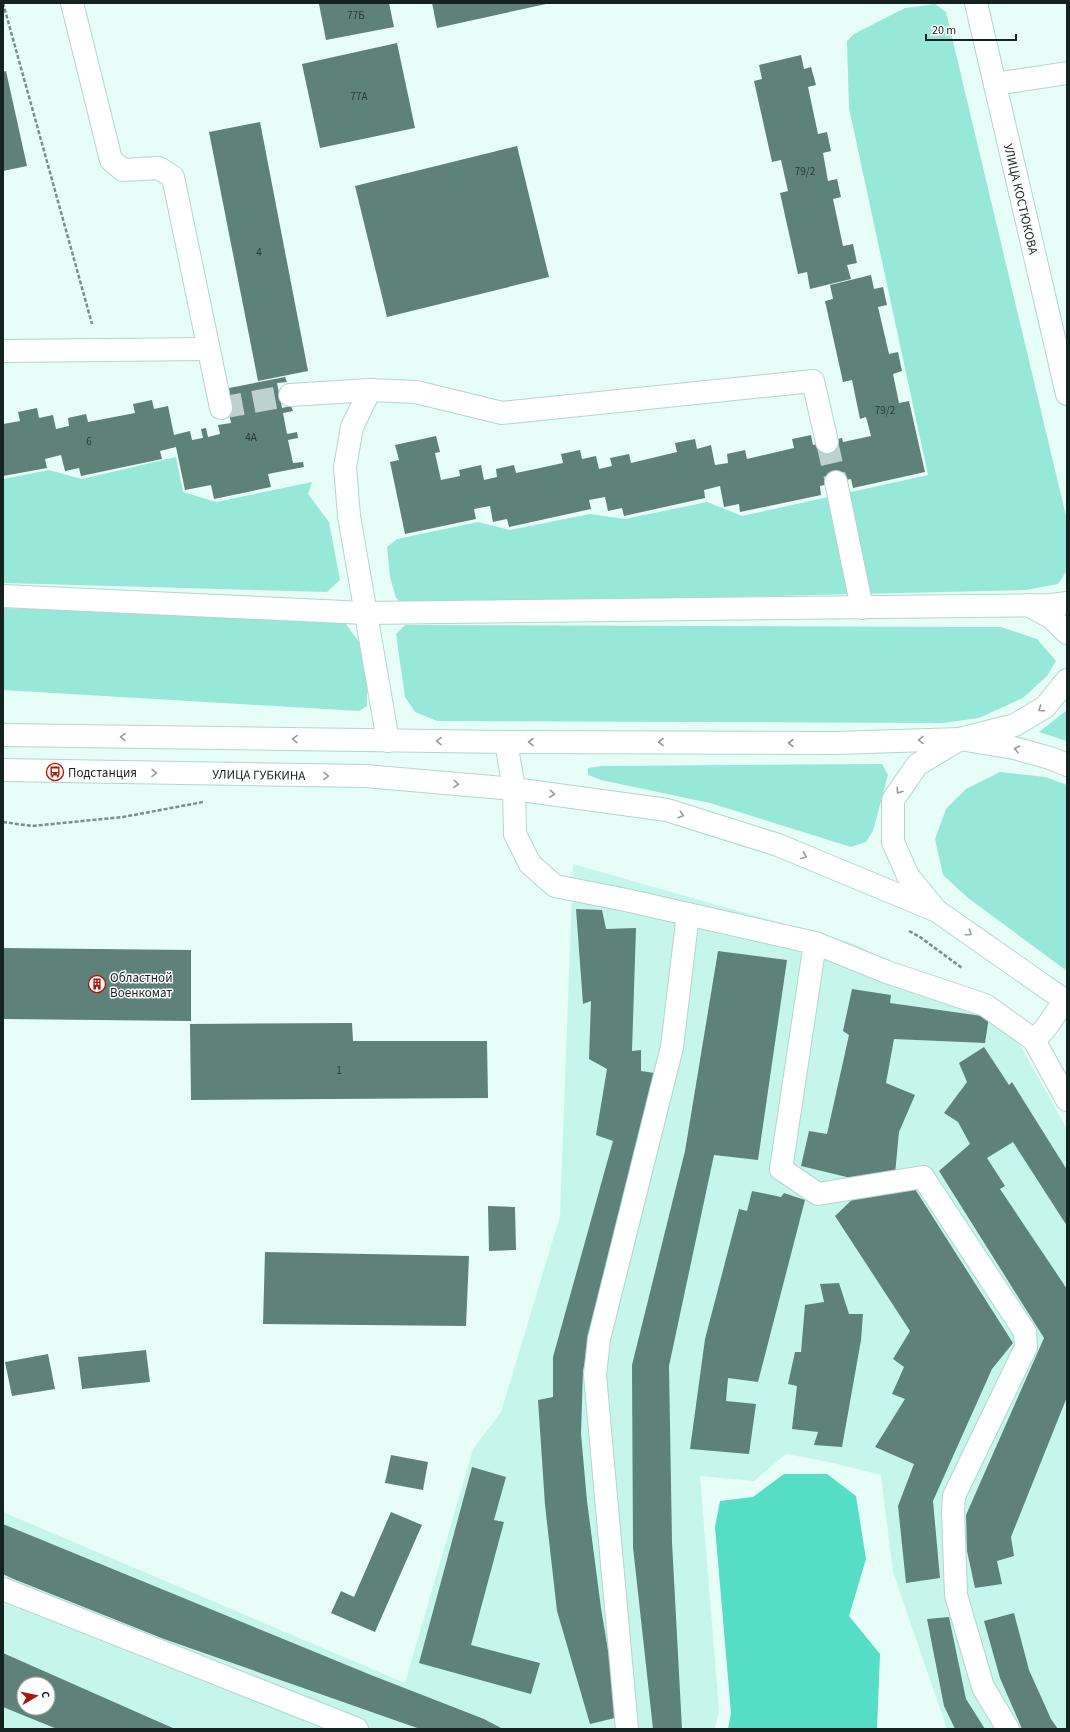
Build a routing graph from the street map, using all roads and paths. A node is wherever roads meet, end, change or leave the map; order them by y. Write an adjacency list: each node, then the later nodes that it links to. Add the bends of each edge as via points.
1 (3, 3): 7 (path)
2 (72, 3): 6 (main road, via 111,160 123,170 159,168 173,177)
3 (976, 3): 5 (main road, УЛИЦА КОСТЮКОВА)
4 (1067, 74): 5 (main road)
5 (995, 84): 10 (main road, УЛИЦА КОСТЮКОВА)
6 (208, 349): 7 (main road); 12 (main road)
7 (99, 350): 8 (main road)
8 (3, 351)
9 (370, 390): 11 (main road); 13 (main road, via 416,392 502,413 813,381); 19 (main road, via 352,427 345,467 349,516)
10 (1067, 394)
11 (290, 395)
12 (221, 408)
13 (827, 442)
14 (836, 482): 18 (main road)
15 (3, 596): 19 (main road)
16 (1067, 603): 17 (main road)
17 (1027, 604): 18 (main road); 20 (main road, via 1052,618)
18 (862, 608): 19 (main road)
19 (365, 613): 24 (main road)
20 (1067, 633)
21 (1067, 680): 23 (main road, one-way to 23, via 1045,707 1015,725)
22 (3, 735): 24 (main road, one-way to 22)
23 (960, 739): 25 (main road, one-way to 25, via 835,742); 26 (main road, one-way to 23, via 1014,748); 29 (main road, one-way to 29, via 916,766 893,800 893,842 908,876)
24 (388, 741): 25 (main road, one-way to 24)
25 (506, 742): 28 (main road)
26 (1067, 765)
27 (3, 770): 28 (main road, УЛИЦА ГУБКИНА, one-way to 28, via 365,776)
28 (514, 789): 29 (main road, УЛИЦА ГУБКИНА, one-way to 29, via 667,810 778,846); 30 (main road, via 515,834 530,864 555,886)
29 (937, 911): 32 (main road, one-way to 32)
30 (688, 914): 31 (main road); 37 (main road, via 672,1047 599,1339 595,1375)
31 (816, 944): 33 (main road, via 887,972 985,1005); 38 (main road, via 781,1169 818,1194 923,1177 1026,1332 1026,1347 954,1496 953,1512 956,1595 983,1687)
32 (1066, 1001): 33 (main road)
33 (1034, 1040): 34 (main road)
34 (1067, 1100)
35 (3, 1590): 36 (main road)
36 (357, 1729)
37 (627, 1729)
38 (1008, 1729)

